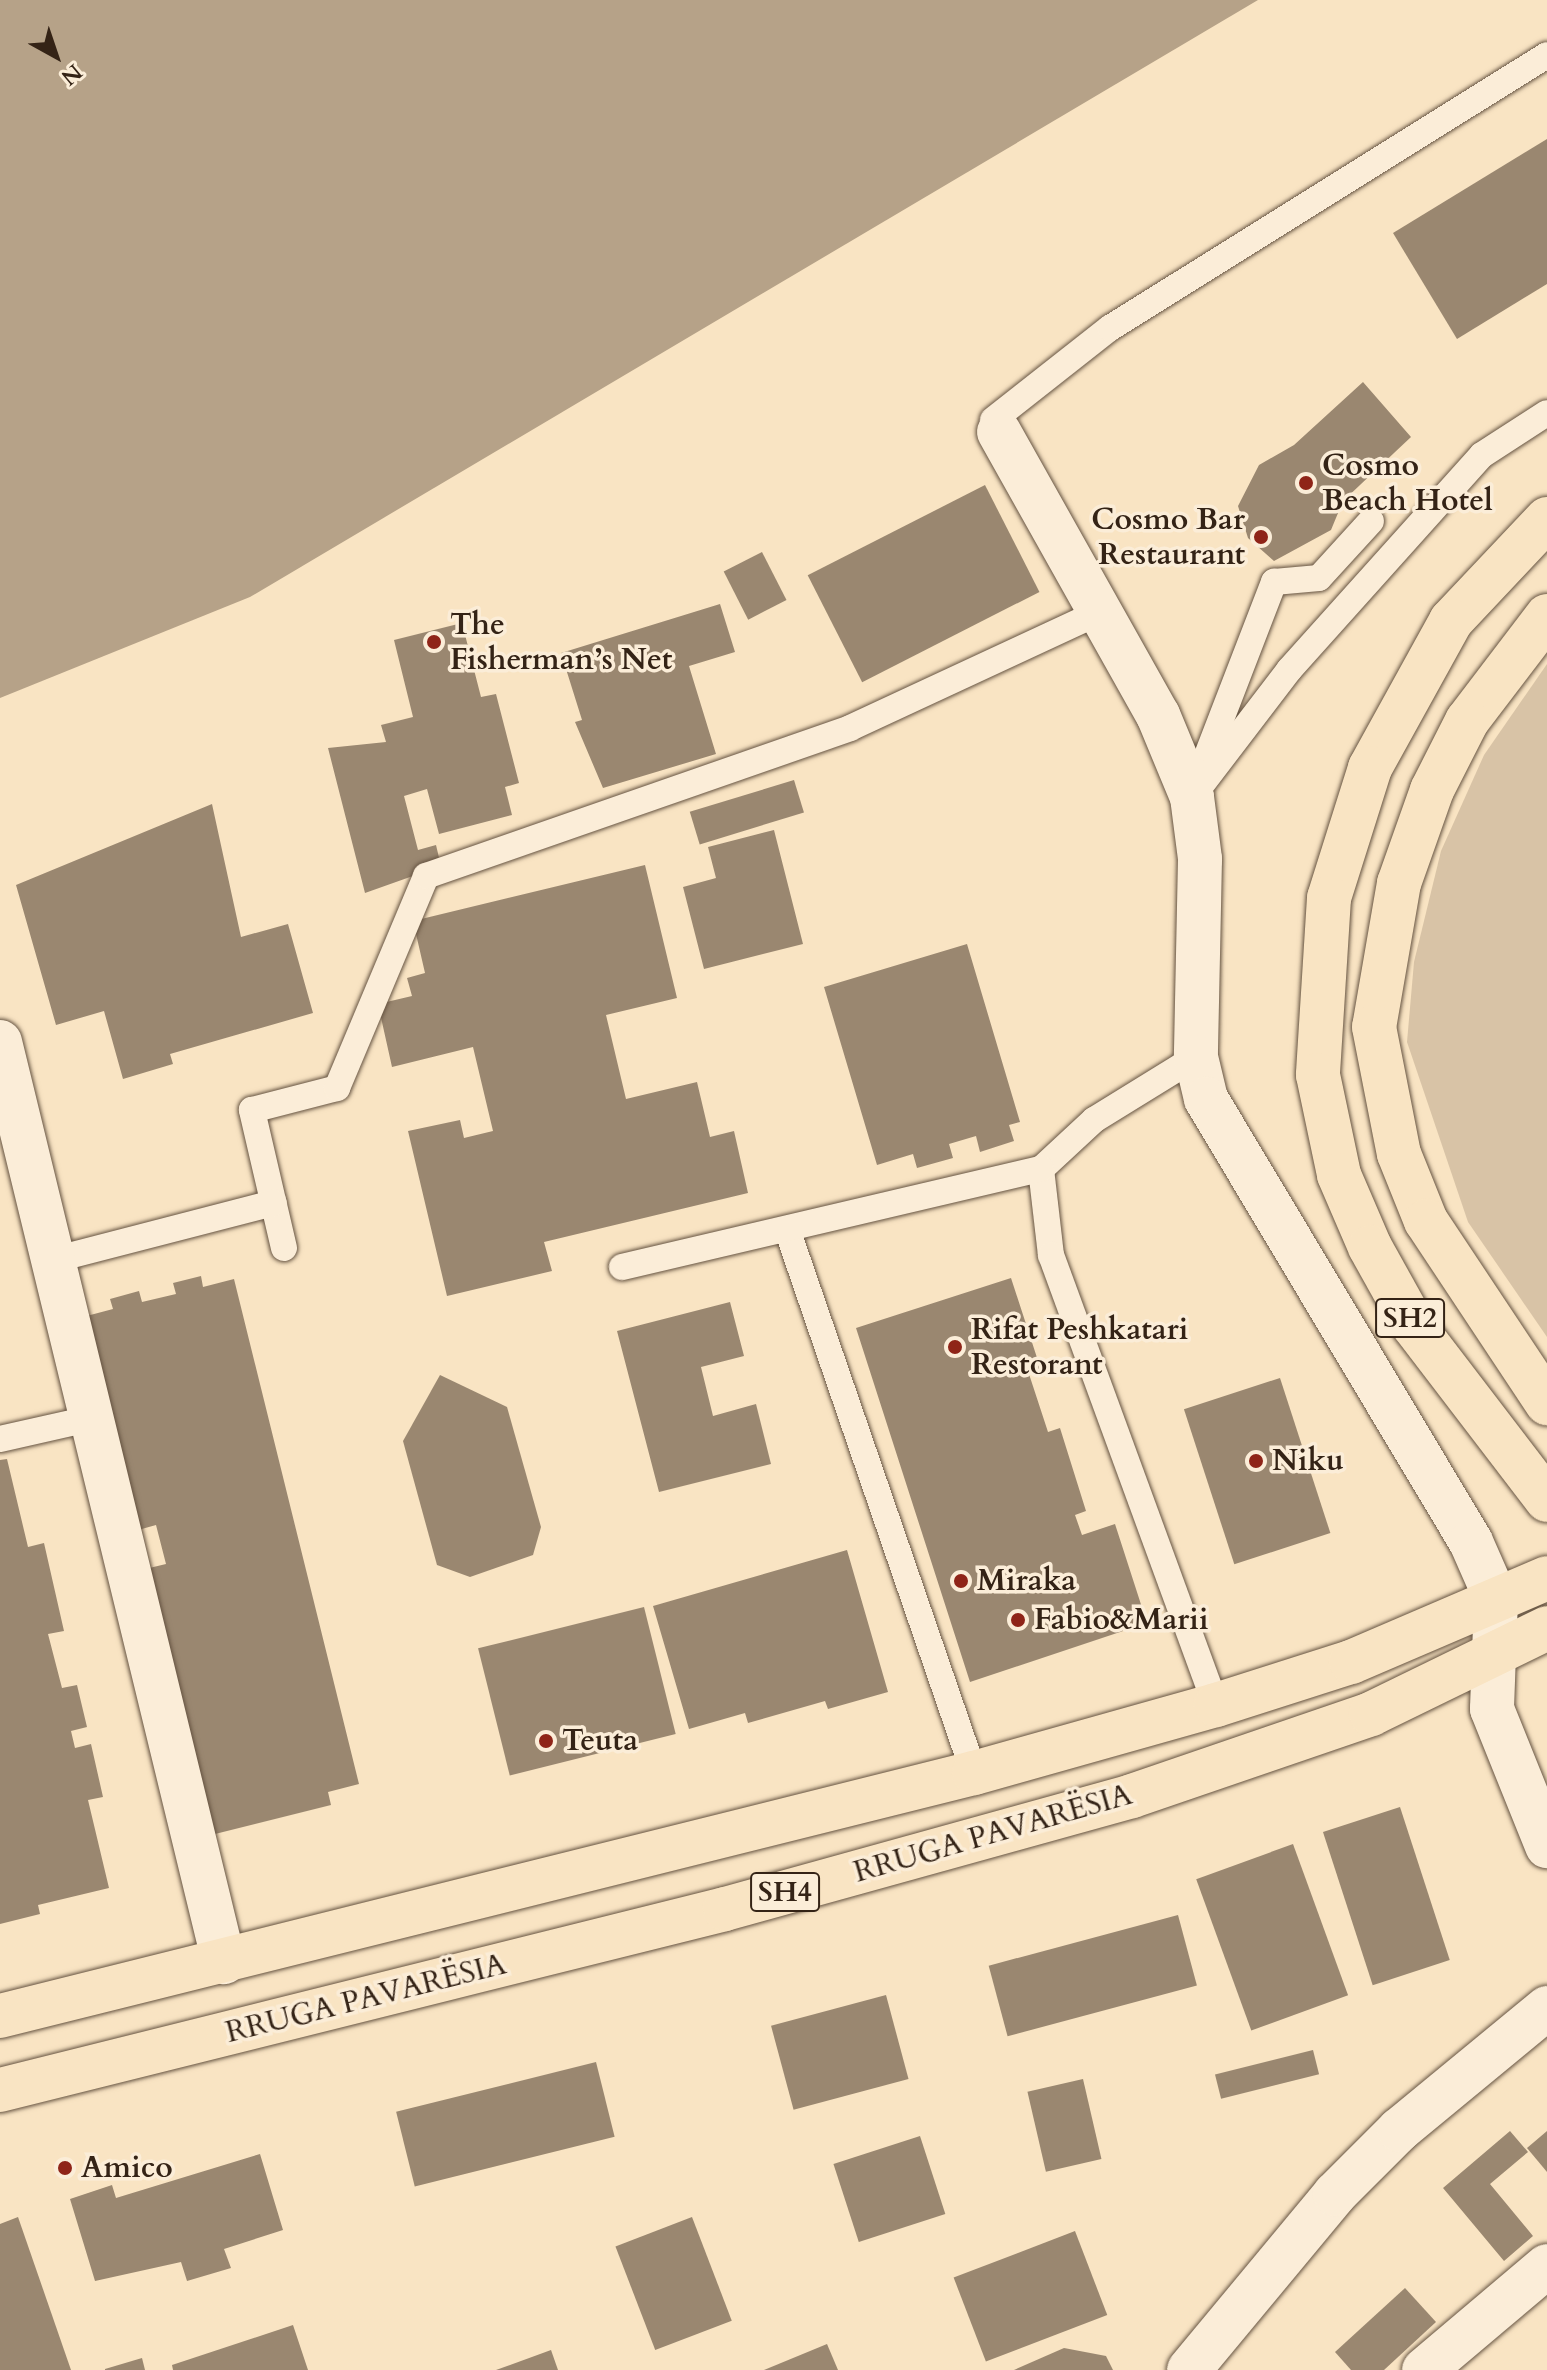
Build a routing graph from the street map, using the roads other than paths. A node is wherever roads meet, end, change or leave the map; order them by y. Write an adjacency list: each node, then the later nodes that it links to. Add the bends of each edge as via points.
1 (1547, 55): 3 (lane, via 1110,328)
2 (1547, 413): 8 (lane, via 1472,466 1289,670)
3 (996, 426): 6 (street)
4 (1547, 519): 20 (main road, SH2, via 1451,621 1370,768 1329,898 1318,1001 1324,1108 1339,1175 1414,1326)
5 (1371, 521): 8 (lane, via 1319,578 1274,582)
6 (1100, 612): 8 (street, via 1158,715); 12 (lane, via 850,728 426,876 337,1088 252,1110)
7 (1547, 616): 17 (main road, SH2, via 1467,721 1399,883 1374,1027 1385,1096 1426,1221)
8 (1192, 797): 10 (street, via 1200,859)
9 (0, 1042): 15 (street)
10 (1196, 1057): 11 (lane, via 1094,1120); 22 (street, via 1206,1099 1231,1149 1471,1542)
11 (1041, 1169): 13 (lane); 25 (lane, via 1051,1255)
12 (274, 1203): 14 (lane); 15 (lane)
13 (787, 1229): 16 (lane); 26 (lane)
14 (284, 1248)
15 (53, 1260): 18 (street)
16 (622, 1267)
17 (1547, 1403)
18 (93, 1418): 19 (lane); 28 (street)
19 (0, 1439)
20 (1547, 1500)
21 (1547, 1578): 22 (main road, RRUGA PAVARËSIA / SH4)
22 (1496, 1599): 24 (street); 25 (main road, RRUGA PAVARËSIA / SH4, via 1351,1662)
23 (1547, 1628): 24 (main road, RRUGA PAVARËSIA / SH4)
24 (1496, 1659): 27 (street, via 1492,1709); 31 (main road, RRUGA PAVARËSIA / SH4, via 1371,1714 1132,1796 711,1912)
25 (1216, 1705): 26 (main road, RRUGA PAVARËSIA / SH4)
26 (974, 1773): 28 (main road, RRUGA PAVARËSIA / SH4)
27 (1547, 1846)
28 (224, 1962): 30 (main road, RRUGA PAVARËSIA / SH4)
29 (1547, 2008): 33 (street, via 1399,2130 1335,2194)
30 (0, 2016)
31 (0, 2090)
32 (1547, 2266): 34 (street)
33 (1189, 2370)
34 (1424, 2370)

